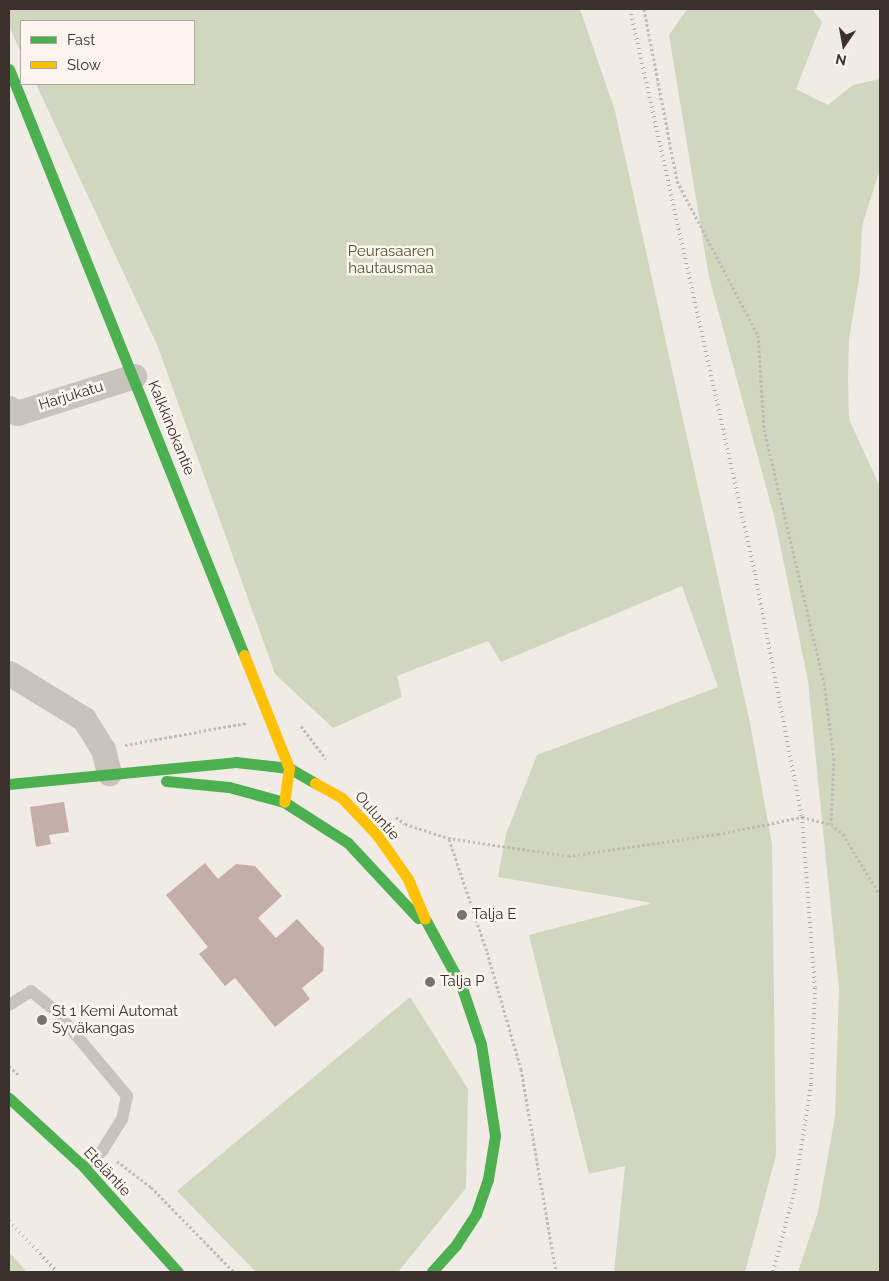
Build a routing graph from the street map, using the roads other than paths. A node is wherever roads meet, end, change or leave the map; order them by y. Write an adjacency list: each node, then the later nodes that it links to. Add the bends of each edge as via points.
1 (9, 68): 2 (main road, Kalkkinokantie)
2 (134, 376): 3 (street, Harjukatu); 5 (main road, Kalkkinokantie)
3 (11, 416)
4 (9, 674): 6 (street, via 84,719 104,749)
5 (289, 768): 6 (main road, Ouluntie, via 236,762); 8 (main road, Kalkkinokantie); 9 (main road, Ouluntie, via 342,798 377,835 408,879)
6 (108, 773): 7 (main road, Ouluntie); 8 (main road, Ouluntie, via 229,787)
7 (9, 784)
8 (284, 802): 9 (main road, Ouluntie, via 348,843)
9 (432, 934): 14 (main road, Ouluntie, via 461,985 481,1044 495,1136 488,1179 476,1214 456,1246)
10 (9, 1005): 12 (lane, via 31,991 56,1010 126,1096 122,1119 103,1150)
11 (9, 1098): 12 (main road, Eteläntie)
12 (84, 1167): 13 (main road, Eteläntie)
13 (178, 1272)
14 (432, 1272)

